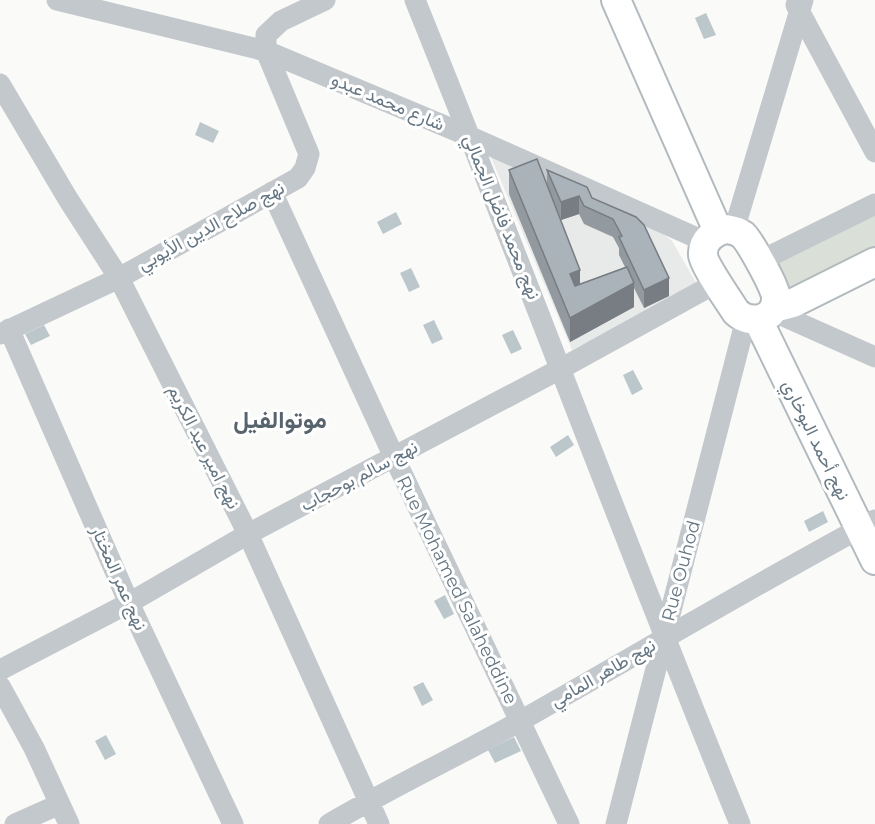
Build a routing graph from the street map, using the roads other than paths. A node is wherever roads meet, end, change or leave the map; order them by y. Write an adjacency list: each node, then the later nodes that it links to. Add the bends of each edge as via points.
1 (57, 0): 6 (street, شارع محمد عبدو)
2 (325, 0): 6 (street, via 281,21 266,35)
3 (415, 0): 8 (street, نهج محمد فاضل الجمالي)
4 (616, 0): 12 (street)
5 (799, 4): 9 (street); 12 (street)
6 (266, 51): 8 (street, شارع محمد عبدو); 10 (street, نهج صلاح الدين الأيوبي, via 309,154 298,178)
7 (0, 84): 15 (street, نهج امير عبد الكريم)
8 (471, 137): 12 (street, شارع محمد عبدو); 20 (street, نهج محمد فاضل الجمالي)
9 (875, 152)
10 (273, 192): 15 (street, نهج صلاح الدين الأيوبي); 21 (street, Rue Mohamed Salaheddine)
11 (875, 204): 13 (street)
12 (720, 234): 13 (street, via 745,237); 16 (street, via 703,257)
13 (759, 261): 17 (street, via 776,291 776,300)
14 (875, 262): 17 (street)
15 (119, 278): 18 (street, نهج صلاح الدين الأيوبي); 23 (street, نهج امير عبد الكريم)
16 (718, 282): 17 (street, via 736,312); 20 (street, نهج سالم بوحجاب)
17 (762, 315): 19 (street); 22 (street, نهج أحمد البوخاري); 26 (street, Rue Ouhod)
18 (5, 332): 25 (street, نهج عمر المختار)
19 (875, 357)
20 (562, 368): 21 (street, نهج سالم بوحجاب); 26 (street, نهج محمد فاضل الجمالي)
21 (394, 458): 23 (street, نهج سالم بوحجاب); 29 (street, Rue Mohamed Salaheddine)
22 (867, 524): 24 (street, نهج أحمد البوخاري); 26 (street, نهج طاهر المامي)
23 (248, 534): 25 (street, نهج سالم بوحجاب); 30 (street, نهج امير عبد الكريم)
24 (875, 560)
25 (129, 603): 27 (street, نهج سالم بوحجاب); 34 (street, نهج عمر المختار)
26 (663, 638): 29 (street, نهج طاهر المامي); 38 (street, Rue Ouhod); 39 (street, نهج محمد فاضل الجمالي)
27 (0, 670)
28 (0, 686): 31 (street)
29 (520, 721): 30 (street, نهج طاهر المامي); 37 (street, Rue Mohamed Salaheddine)
30 (368, 801): 35 (street, نهج طاهر المامي); 36 (street, نهج امير عبد الكريم)
31 (60, 804): 32 (street); 33 (street)
32 (15, 824)
33 (69, 824)
34 (233, 824)
35 (329, 824)
36 (379, 824)
37 (569, 824)
38 (616, 824)
39 (740, 824)

